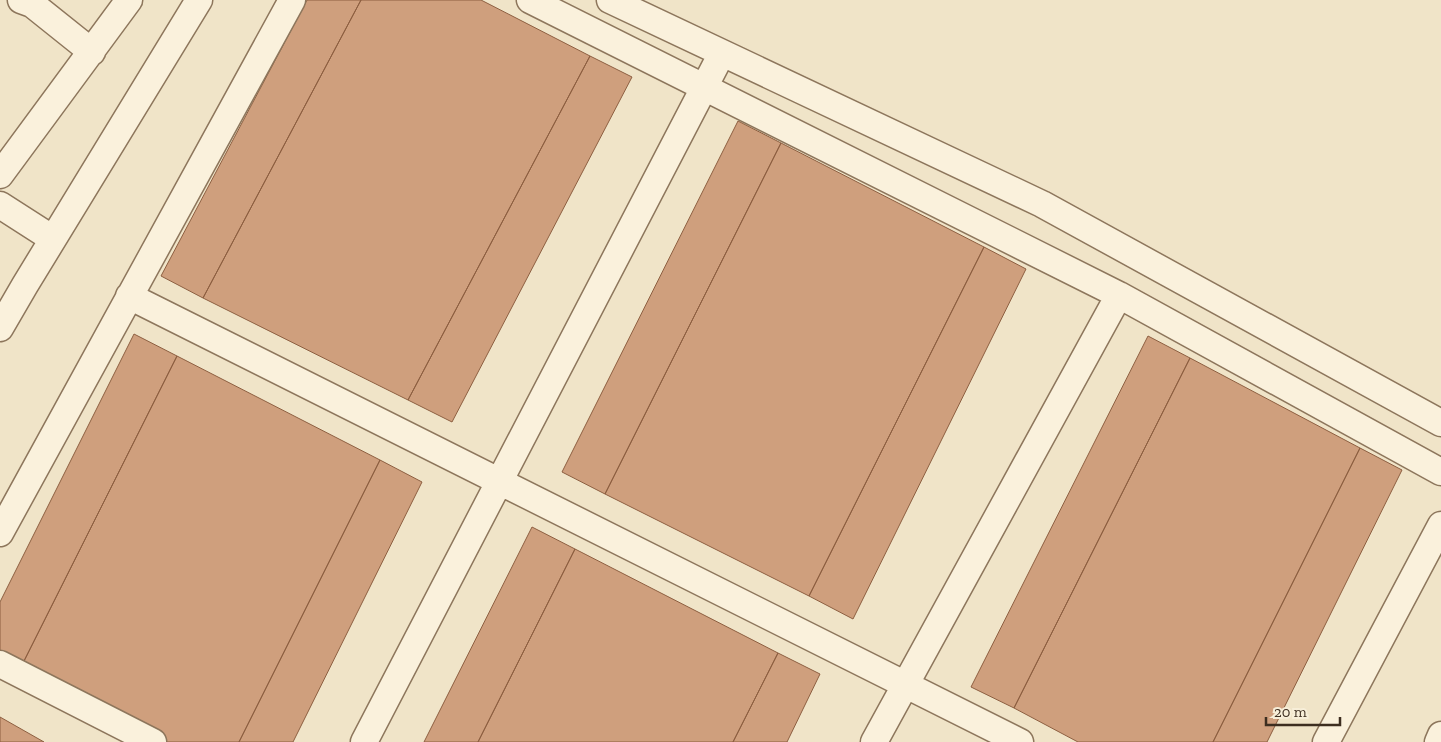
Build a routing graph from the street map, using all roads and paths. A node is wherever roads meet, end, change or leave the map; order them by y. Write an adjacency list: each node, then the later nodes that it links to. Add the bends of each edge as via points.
1 (21, 0): 7 (street, via 32,4)
2 (129, 0): 7 (street)
3 (199, 0): 12 (street)
4 (292, 0): 14 (street)
5 (530, 0): 9 (street)
6 (610, 0): 8 (street)
7 (92, 52): 10 (street)
8 (722, 53): 9 (street); 16 (street, via 1042,204)
9 (704, 87): 13 (street); 18 (street)
10 (0, 175)
11 (0, 205): 12 (street)
12 (53, 238): 15 (street)
13 (1119, 295): 17 (street); 22 (street)
14 (129, 296): 18 (street); 20 (street)
15 (0, 328)
16 (1441, 423)
17 (1441, 472)
18 (499, 482): 22 (street); 26 (street)
19 (1441, 525): 29 (street)
20 (0, 533)
21 (0, 664): 23 (street)
22 (905, 684): 27 (street); 28 (street)
23 (110, 732): 25 (street)
24 (1441, 735): 30 (street)
25 (153, 742)
26 (364, 742)
27 (874, 742)
28 (1020, 742)
29 (1326, 742)
30 (1438, 742)

